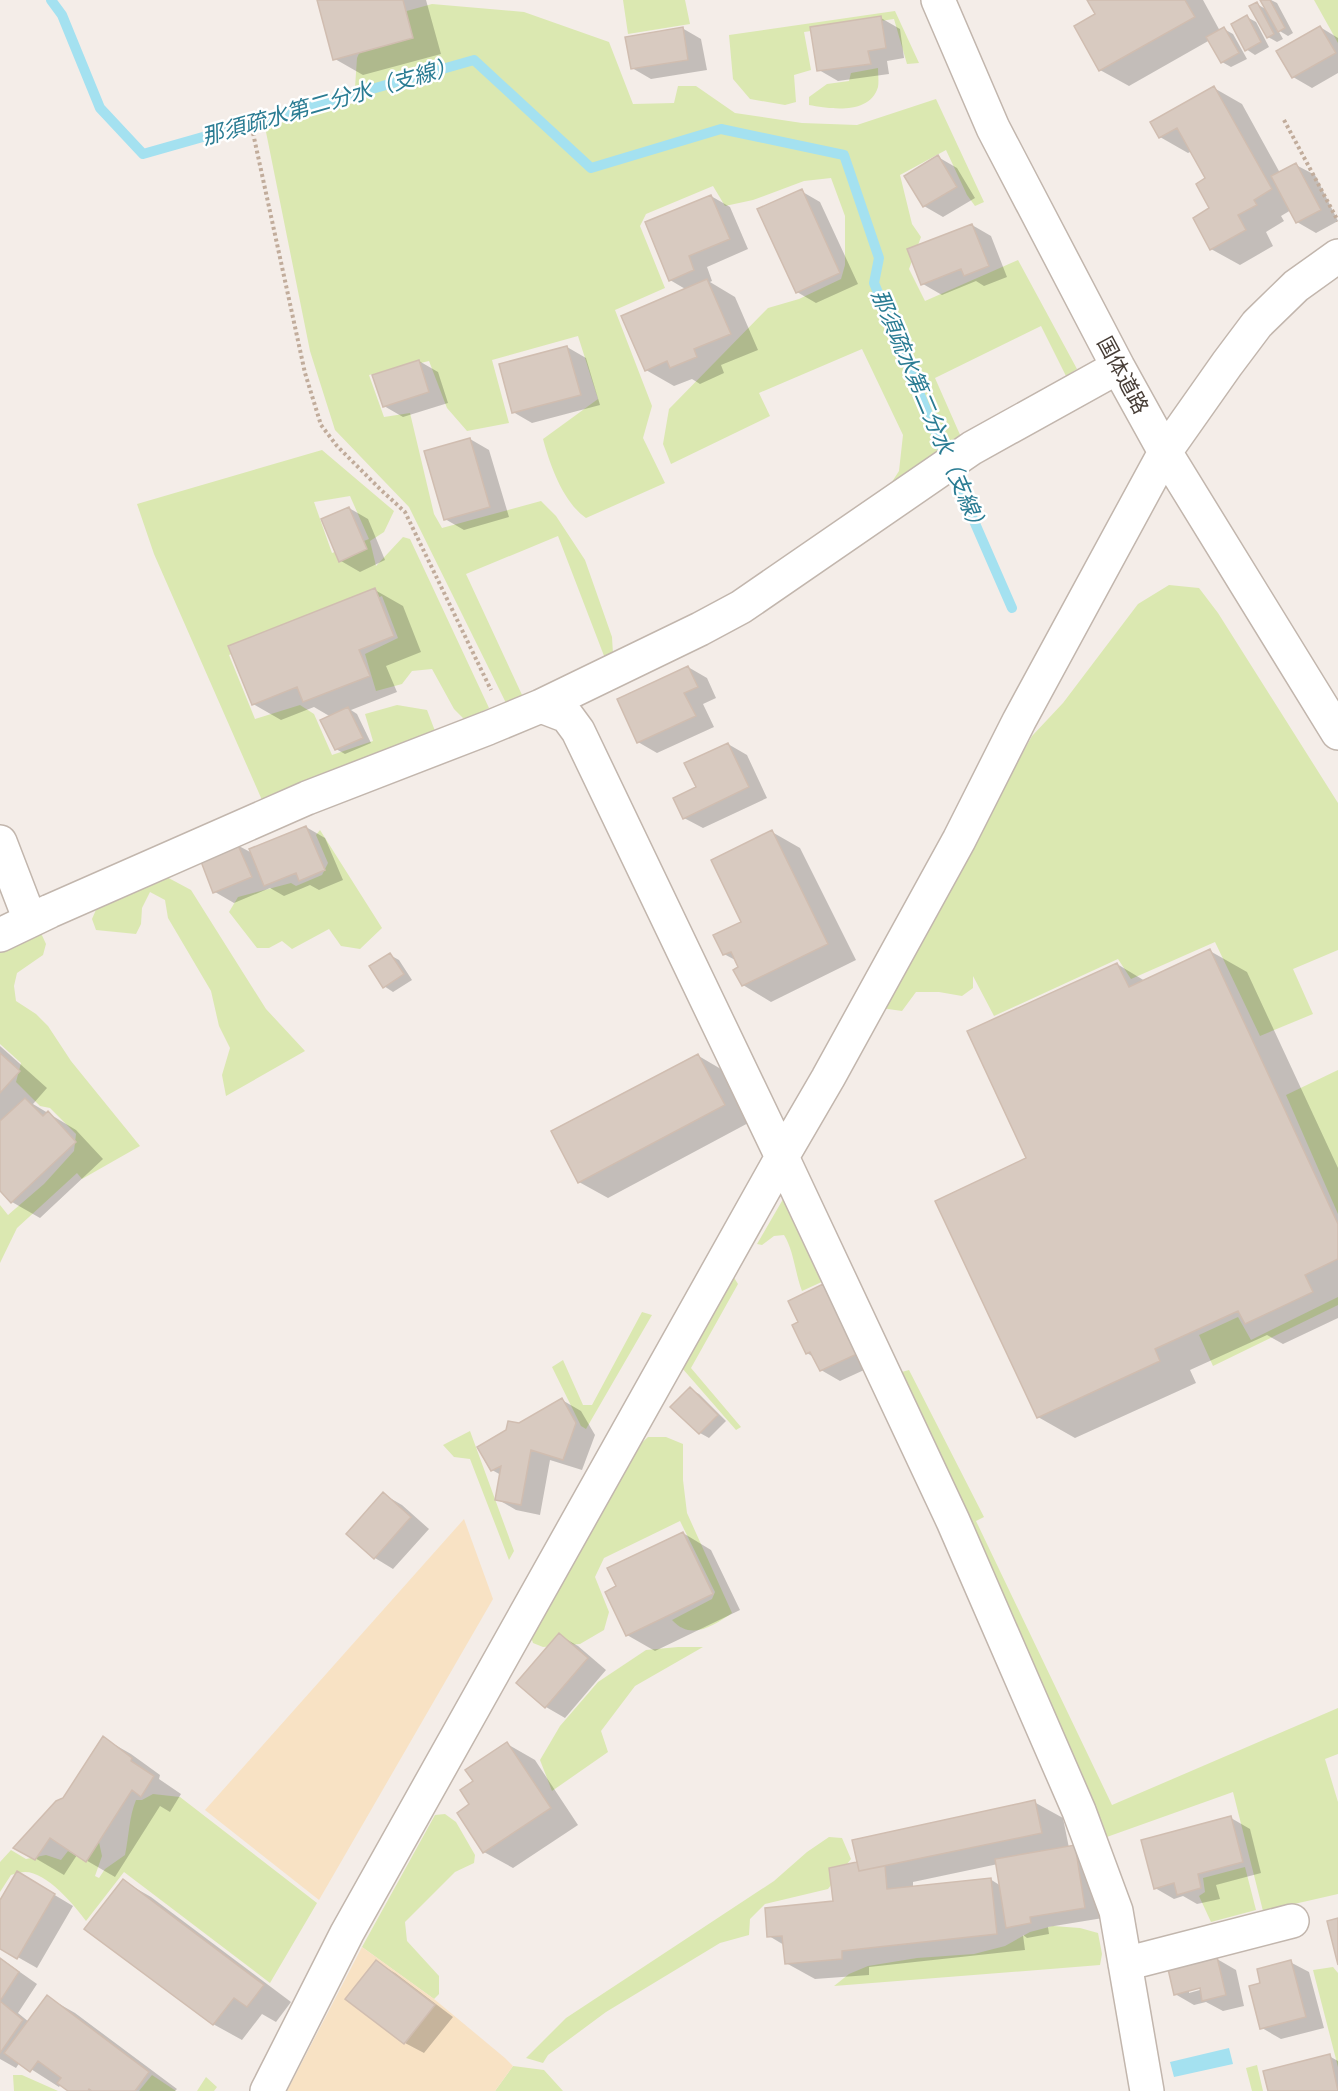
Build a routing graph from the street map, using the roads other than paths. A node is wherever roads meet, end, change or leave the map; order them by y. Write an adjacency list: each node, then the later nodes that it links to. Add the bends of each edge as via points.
1 (938, 0): 3 (street, 国体道路, via 993,128)
2 (1338, 256): 4 (street, via 1296,286 1257,324)
3 (1118, 367): 4 (street, 国体道路); 5 (street, via 972,448 741,607)
4 (1165, 452): 6 (street, 国体道路); 10 (street, via 958,840)
5 (541, 706): 8 (street, via 307,798); 10 (street, via 567,716 578,731)
6 (1338, 733)
7 (0, 842): 8 (street)
8 (30, 920): 9 (street)
9 (0, 935)
10 (782, 1157): 12 (street, via 952,1521 1079,1811 1116,1911); 13 (street, via 347,1933)
11 (1292, 1921): 12 (street)
12 (1125, 1964): 14 (street)
13 (267, 2091)
14 (1147, 2091)

